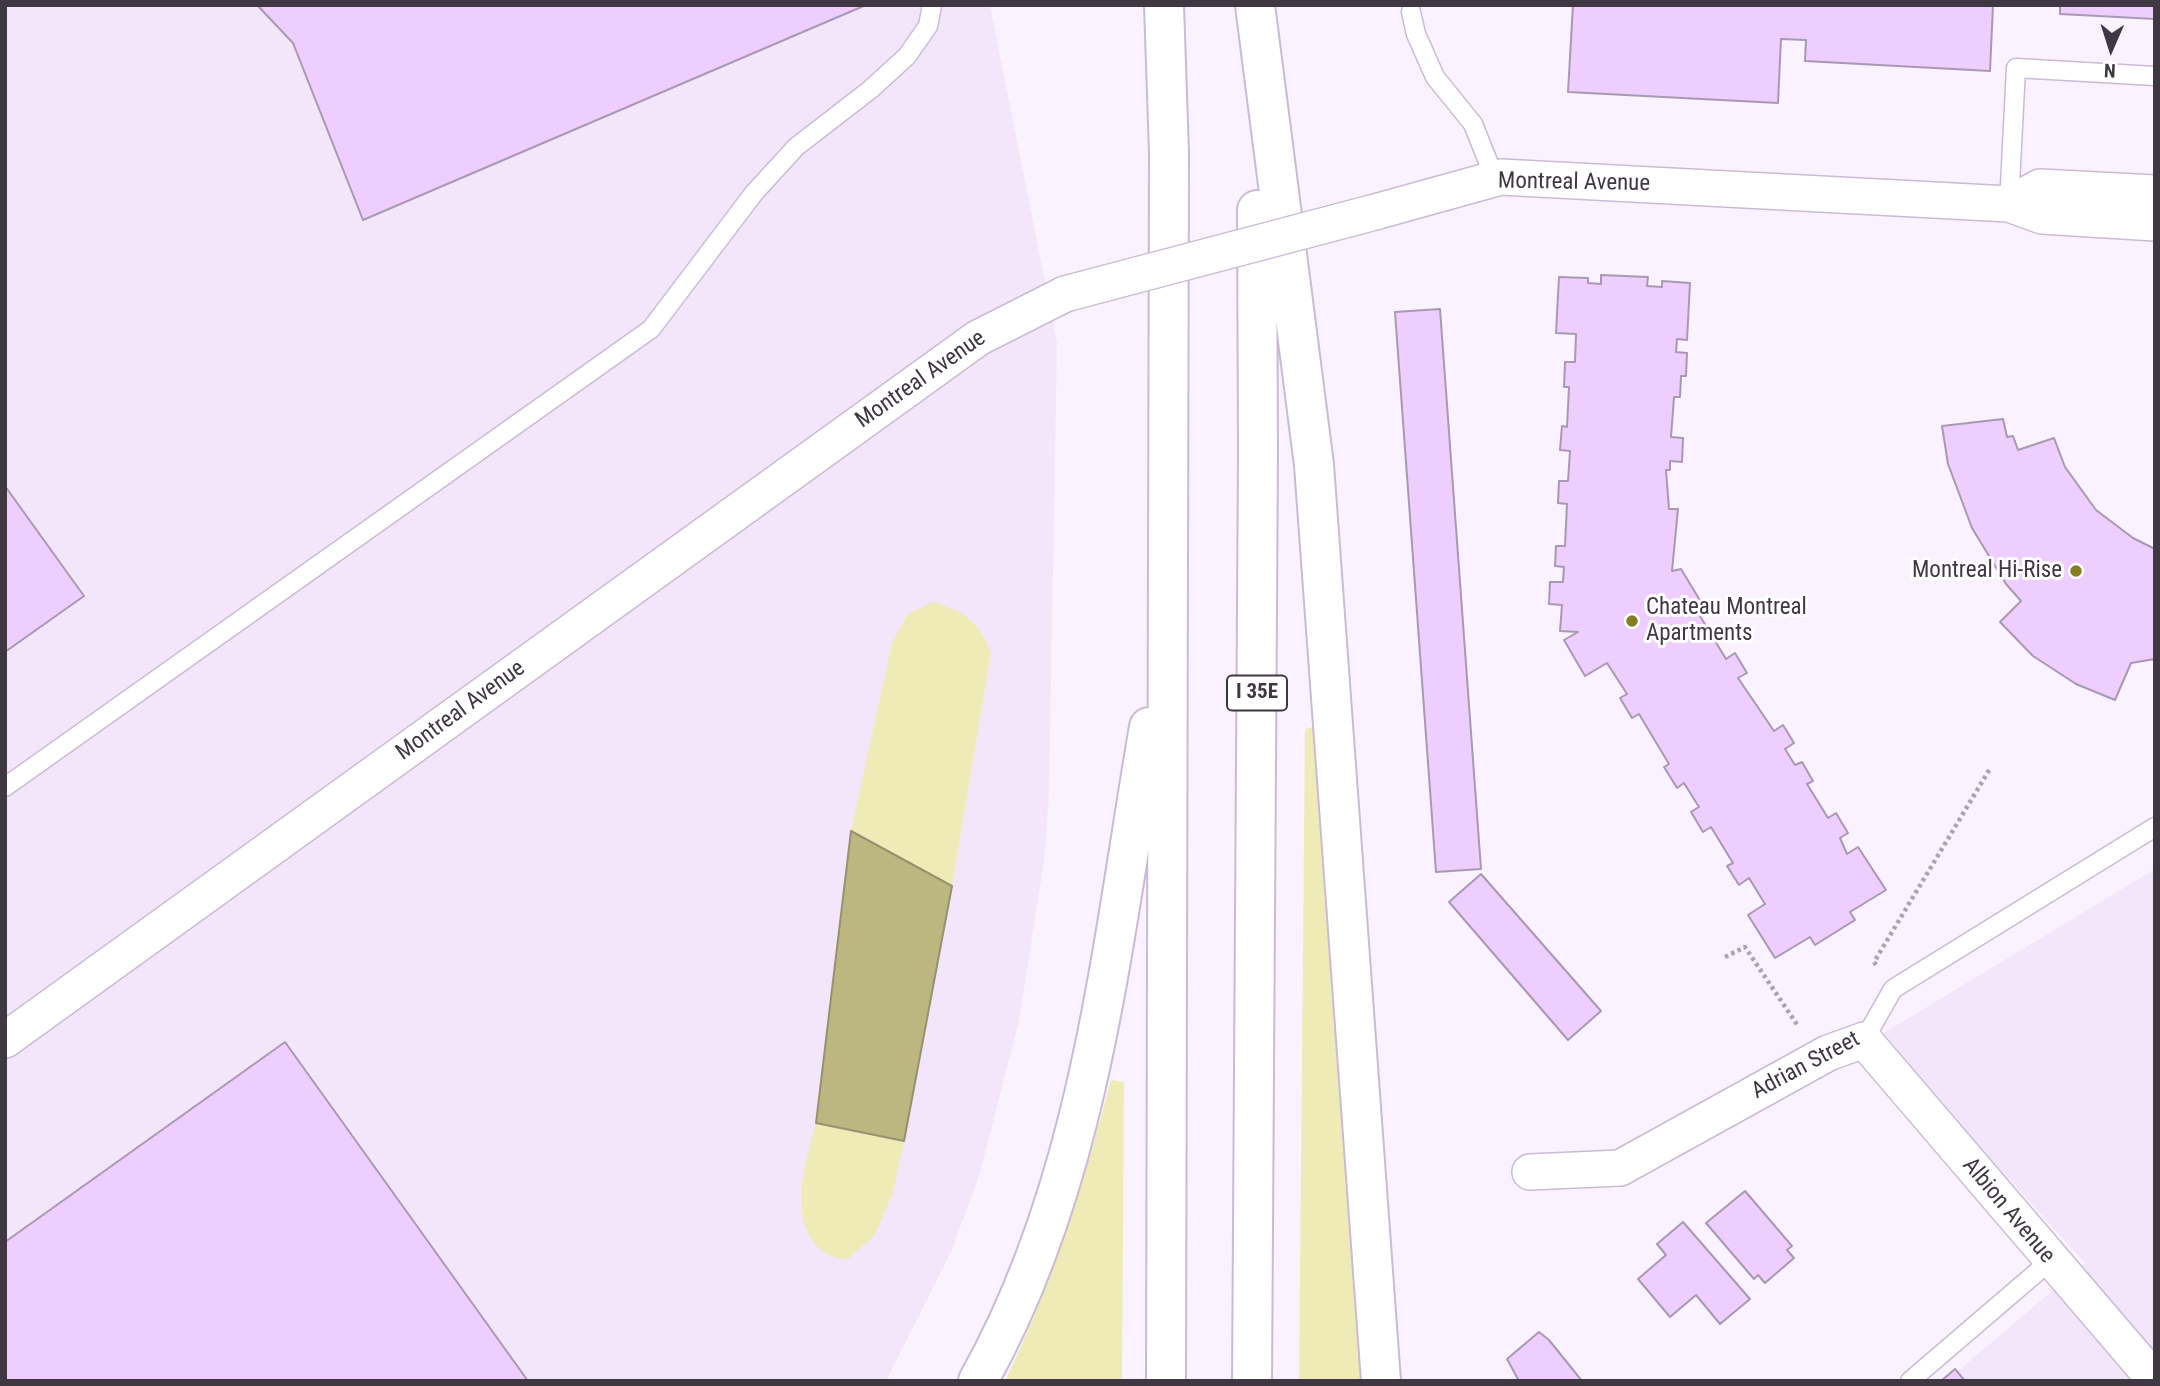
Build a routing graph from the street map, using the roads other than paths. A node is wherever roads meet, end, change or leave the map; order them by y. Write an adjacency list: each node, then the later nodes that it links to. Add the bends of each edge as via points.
1 (932, 5): 12 (lane, via 928,26 907,57 796,147 754,193 651,329)
2 (1164, 5): 11 (highway, via 1169,153)
3 (1249, 5): 21 (highway, I 35E, via 1256,171 1258,439)
4 (1255, 5): 22 (highway, via 1314,465)
5 (1410, 12): 7 (lane, via 1435,77 1473,124)
6 (2155, 76): 9 (lane, via 2016,68)
7 (1495, 179): 9 (street, Montreal Avenue); 14 (street, Montreal Avenue, bridge, via 1065,294 978,338)
8 (2155, 193): 9 (street, via 2040,187)
9 (2009, 204): 10 (street, Montreal Avenue, via 2042,216)
10 (2155, 223)
11 (1168, 622): 19 (highway, via 1090,1074 1061,1182 1022,1287); 20 (highway)
12 (5, 787)
13 (2155, 827): 15 (lane, Adrian Street, via 1893,989)
14 (5, 1040)
15 (1864, 1040): 16 (street, Adrian Street, via 1828,1053 1620,1168); 17 (street, Albion Avenue)
16 (1530, 1172)
17 (2050, 1261): 18 (street, Albion Avenue); 23 (lane)
18 (2142, 1376)
19 (978, 1381)
20 (1166, 1381)
21 (1252, 1381)
22 (1381, 1381)
23 (1910, 1381)

